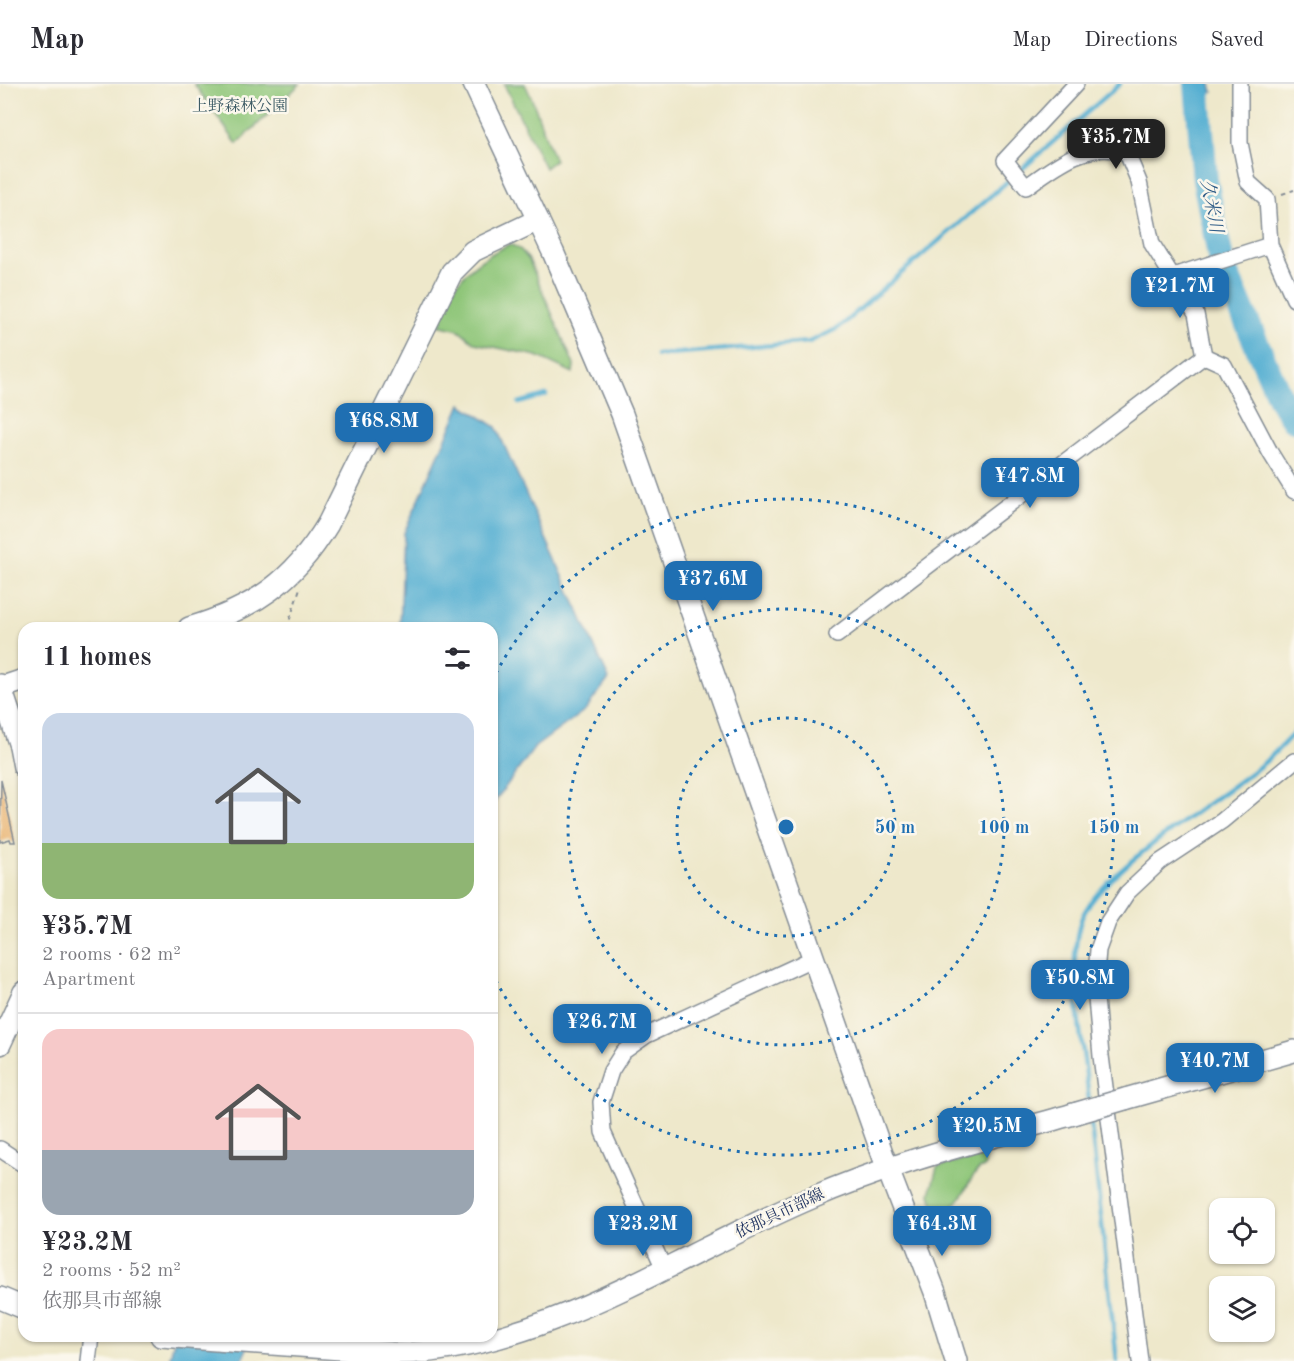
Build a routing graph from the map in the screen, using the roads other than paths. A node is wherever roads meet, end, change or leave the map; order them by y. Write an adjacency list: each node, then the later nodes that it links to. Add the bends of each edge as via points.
1 (474, 84): 4 (street)
2 (1076, 84): 6 (street, via 1006,163 1026,187 1051,168 1092,148 1112,147 1127,153 1139,182 1152,244)
3 (1240, 84): 5 (street, via 1240,143 1248,182 1268,199)
4 (538, 220): 10 (street, via 473,251 452,272 312,552 265,596); 16 (street, via 621,414)
5 (1270, 245): 6 (street); 7 (street)
6 (1176, 275): 8 (street, via 1196,314)
7 (1294, 299)
8 (1204, 356): 9 (street, via 1224,365); 11 (street)
9 (1294, 491)
10 (209, 622)
11 (837, 635)
12 (18, 682): 13 (street)
13 (0, 687): 14 (street)
14 (18, 740)
15 (1294, 760): 33 (street, via 1222,821 1160,862 1127,893 1108,922 1098,950 1095,986 1101,1056)
16 (814, 958): 22 (street); 23 (street, via 647,1035 623,1052 611,1071 601,1102 603,1132)
17 (18, 1005): 18 (street)
18 (0, 1044)
19 (1294, 1051): 22 (street, 依那具市部線, bridge)
20 (0, 1149): 21 (street)
21 (18, 1161)
22 (887, 1167): 23 (street, 依那具市部線, via 808,1199); 32 (street, via 935,1292)
23 (664, 1269): 26 (street, 依那具市部線, via 544,1324)
24 (0, 1298): 25 (street)
25 (18, 1306)
26 (498, 1338)
27 (91, 1342): 31 (street)
28 (244, 1342): 30 (street, 依那具市部線)
29 (487, 1342): 30 (street, 依那具市部線)
30 (432, 1357)
31 (88, 1361)
32 (956, 1361)
33 (1140, 1361)

